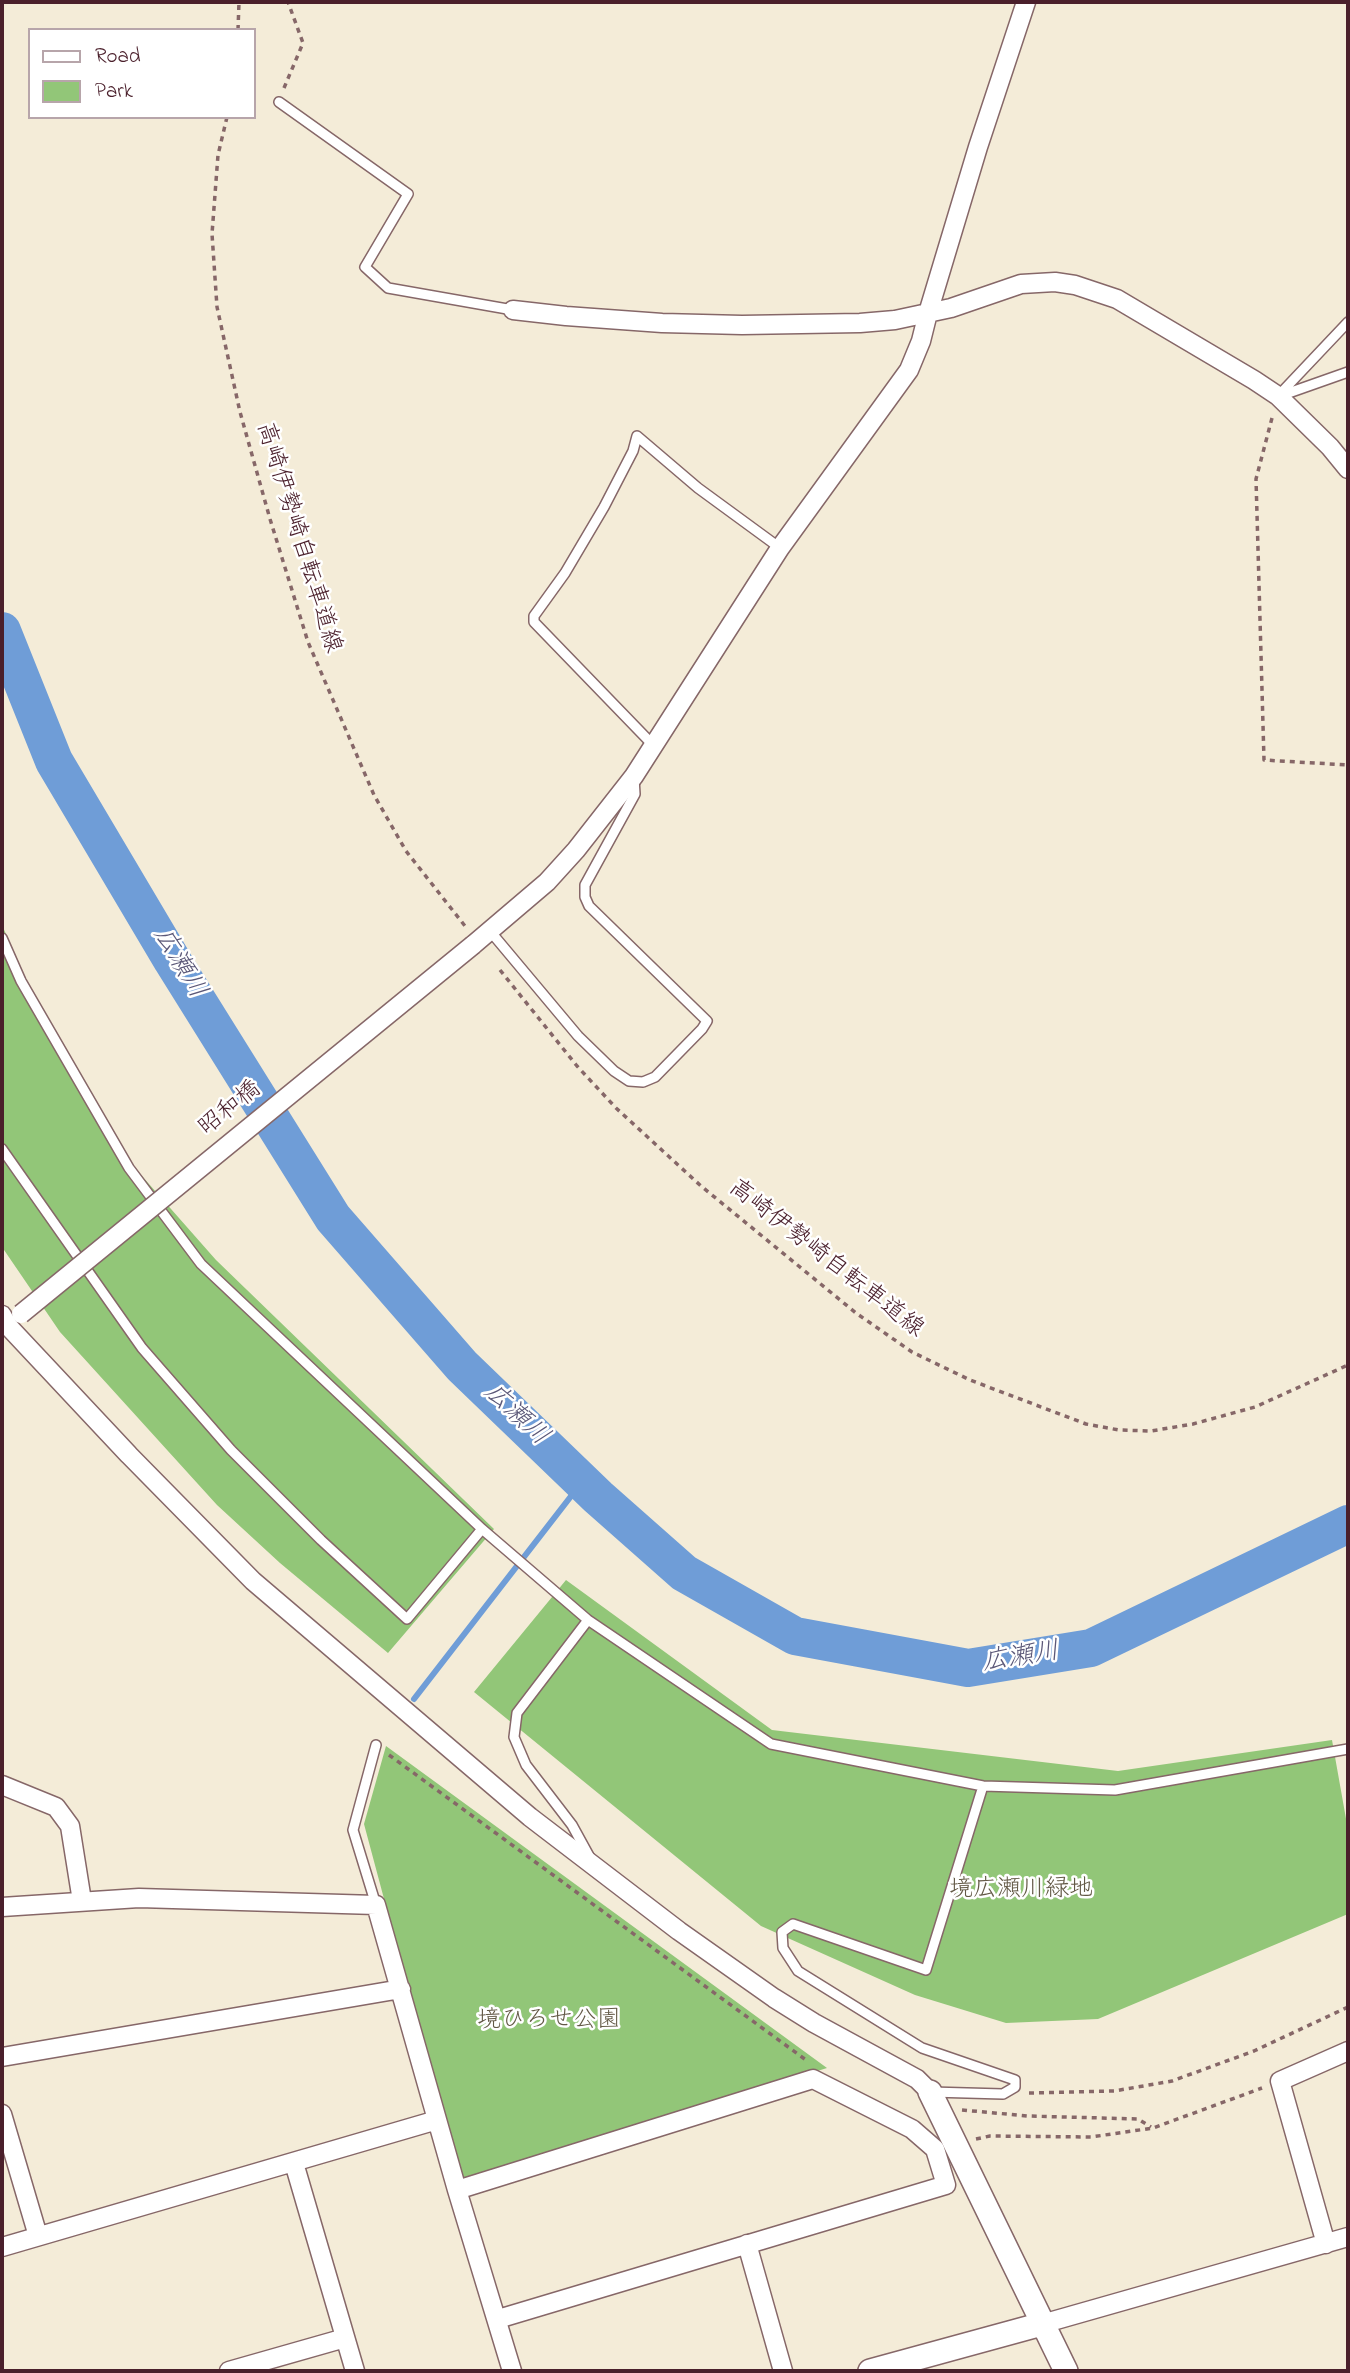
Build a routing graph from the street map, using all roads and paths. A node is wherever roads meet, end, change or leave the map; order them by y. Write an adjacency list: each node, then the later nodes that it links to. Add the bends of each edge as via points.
1 (239, 2): 4 (path)
2 (288, 2): 5 (path, via 303,43)
3 (1026, 2): 8 (street, 昭和橋)
4 (238, 28)
5 (279, 102): 7 (lane, via 408,194 365,267 388,288)
6 (227, 119): 19 (path, 高崎伊勢崎自転車道線, via 218,155 212,234 217,307 270,519 308,642 374,795 406,851)
7 (513, 310): 8 (street, via 662,323 754,325 860,323)
8 (928, 313): 11 (street, via 1021,284 1075,285 1116,299); 13 (street, 昭和橋, via 909,370)
9 (1348, 322): 11 (lane)
10 (1348, 372): 11 (lane)
11 (1278, 396): 12 (street); 15 (path, via 1256,479 1264,760)
12 (1348, 469)
13 (780, 548): 14 (street, 昭和橋); 14 (lane, via 637,436 604,507 534,615 534,622)
14 (653, 745): 16 (street, 昭和橋)
15 (1348, 765)
16 (634, 776): 17 (street, 昭和橋, via 547,882); 17 (lane, via 635,794 585,885 585,897 707,1021 702,1029 655,1077 629,1081 578,1036)
17 (490, 931): 19 (street, 昭和橋)
18 (2, 938): 24 (lane, via 21,981 129,1168 201,1264)
19 (471, 938): 22 (street, 昭和橋, bridge)
20 (494, 961): 23 (path, 高崎伊勢崎自転車道線, via 616,1108 701,1186 856,1313 912,1352 970,1380 1086,1424 1151,1431 1255,1407)
21 (2, 1149): 24 (lane, via 142,1348 231,1450 407,1619)
22 (8, 1322): 30 (street, via 253,1581 530,1817)
23 (1348, 1365)
24 (482, 1529): 25 (lane)
25 (588, 1619): 29 (lane, via 771,1744); 30 (lane, via 517,1713 514,1738 526,1765 572,1825)
26 (376, 1745): 32 (lane, via 352,1830)
27 (1348, 1749): 29 (lane, via 1115,1790)
28 (2, 1785): 31 (street, via 56,1807 70,1826)
29 (984, 1786): 38 (lane, via 926,1970 793,1924 782,1931 783,1948 798,1971 922,2048 1015,2080 1015,2087)
30 (595, 1866): 39 (street, via 774,1998 917,2079)
31 (82, 1901): 32 (street, via 139,1898); 33 (street)
32 (376, 1905): 34 (street)
33 (2, 1907)
34 (401, 1989): 37 (street); 41 (street)
35 (1348, 2007): 38 (path, via 1254,2051 1172,2081 1114,2091)
36 (1348, 2051): 48 (street, via 1280,2081)
37 (2, 2057)
38 (1003, 2094): 39 (lane)
39 (934, 2100): 42 (path, via 1028,2116 1138,2119); 51 (street)
40 (2, 2113): 45 (street)
41 (437, 2120): 43 (street); 44 (street)
42 (1153, 2128)
43 (295, 2163): 45 (street); 52 (street)
44 (457, 2190): 47 (street, via 813,2079 912,2129 935,2149 946,2185); 50 (street)
45 (38, 2236): 49 (street)
46 (1348, 2237): 48 (street)
47 (747, 2244): 50 (street); 57 (street)
48 (1325, 2244): 51 (street)
49 (2, 2247)
50 (498, 2319): 56 (street)
51 (1042, 2324): 53 (street); 59 (street)
52 (345, 2338): 54 (street); 55 (street)
53 (898, 2368): 58 (street)
54 (229, 2371)
55 (355, 2371)
56 (512, 2371)
57 (783, 2371)
58 (870, 2371)
59 (1066, 2371)

